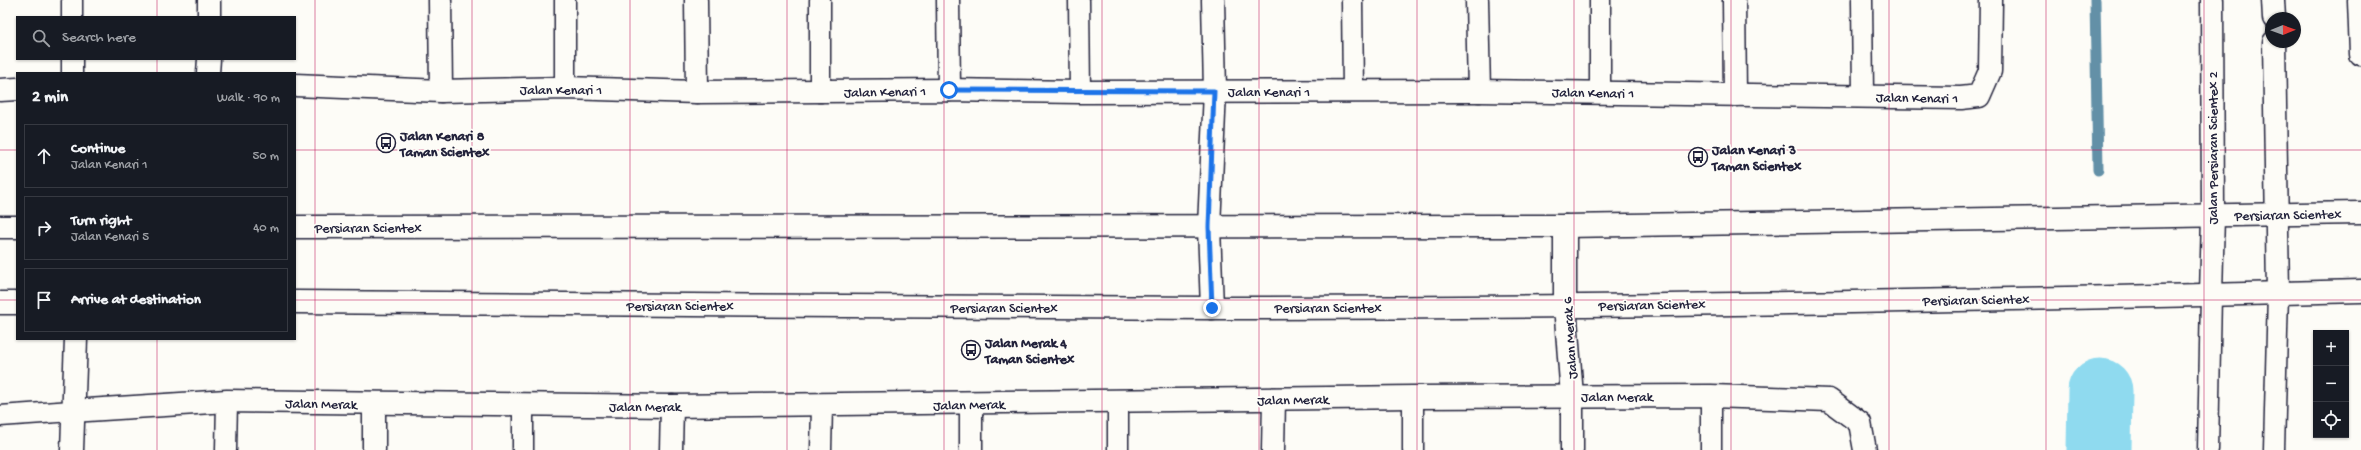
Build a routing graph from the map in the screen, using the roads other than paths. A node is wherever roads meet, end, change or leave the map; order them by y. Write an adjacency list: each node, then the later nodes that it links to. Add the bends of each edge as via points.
1 (72, 0): 20 (lane)
2 (209, 0): 21 (street)
3 (440, 0): 33 (street)
4 (565, 0): 29 (lane)
5 (696, 0): 37 (street)
6 (820, 0): 38 (lane)
7 (948, 0): 32 (street)
8 (1079, 0): 39 (lane)
9 (1213, 0): 34 (street)
10 (1352, 0): 35 (lane)
11 (1477, 0): 36 (street)
12 (1600, 0): 40 (lane)
13 (1734, 0): 41 (street)
14 (1862, 0): 42 (lane)
15 (1991, 0): 42 (street, Jalan Kenari 1, via 1990,71 1979,96)
16 (2212, 0): 45 (street, Jalan Persiaran Scientex 2)
17 (2273, 0): 19 (street)
18 (2360, 0): 23 (street)
19 (2274, 12)
20 (72, 16)
21 (209, 16)
22 (2274, 48): 44 (street)
23 (2361, 54)
24 (72, 60): 26 (lane)
25 (208, 60): 27 (street)
26 (72, 72)
27 (208, 72)
28 (296, 85): 33 (street, Jalan Kenari 1)
29 (565, 88): 33 (street, Jalan Kenari 1); 37 (street, Jalan Kenari 1)
30 (16, 89): 31 (street)
31 (0, 90)
32 (949, 90): 38 (street, Jalan Kenari 1); 39 (street, Jalan Kenari 1)
33 (441, 91)
34 (1214, 91): 35 (street, Jalan Kenari 1); 39 (street, Jalan Kenari 1); 50 (street)
35 (1353, 91): 36 (street, Jalan Kenari 1)
36 (1478, 91): 40 (street, Jalan Kenari 1)
37 (697, 92): 38 (street, Jalan Kenari 1)
38 (820, 92)
39 (1080, 92)
40 (1600, 92): 41 (street, Jalan Kenari 1)
41 (1735, 95): 42 (street, Jalan Kenari 1)
42 (1862, 96)
43 (2361, 213): 44 (street, Persiaran Scientex)
44 (2277, 214): 45 (street, Persiaran Scientex); 52 (street)
45 (2213, 215): 46 (street, Persiaran Scientex); 53 (street, Jalan Persiaran Scientex 2)
46 (1565, 226): 50 (street, Persiaran Scientex); 57 (street, Jalan Merak 6)
47 (0, 227): 48 (street)
48 (16, 227)
49 (296, 227): 50 (street, Persiaran Scientex)
50 (1209, 227): 58 (street)
51 (2361, 291): 52 (street, Persiaran Scientex)
52 (2278, 293): 53 (street, Persiaran Scientex); 87 (lane)
53 (2211, 295): 57 (street, Persiaran Scientex); 86 (lane)
54 (296, 302): 58 (street, Persiaran Scientex)
55 (0, 303): 56 (street)
56 (16, 303)
57 (1565, 305): 58 (street, Persiaran Scientex); 60 (street, Jalan Merak 6)
58 (1212, 308)
59 (76, 340): 71 (street)
60 (1572, 396): 61 (street, Jalan Merak); 62 (street, Jalan Merak); 83 (street, Jalan Merak 6)
61 (1711, 396): 84 (lane); 85 (street, Jalan Merak, via 1829,400 1860,423)
62 (1413, 397): 63 (street, Jalan Merak); 82 (lane)
63 (1274, 399): 65 (street, Jalan Merak); 81 (street)
64 (227, 401): 66 (street, Jalan Merak); 71 (street, Jalan Merak); 74 (lane)
65 (1118, 402): 67 (street, Jalan Merak); 80 (lane)
66 (374, 404): 68 (street, Jalan Merak); 75 (street)
67 (971, 404): 70 (street, Jalan Merak); 79 (street)
68 (523, 405): 69 (street, Jalan Merak); 76 (lane)
69 (672, 406): 70 (street, Jalan Merak); 77 (street)
70 (822, 406): 78 (lane)
71 (72, 411): 72 (lane); 73 (street)
72 (0, 416)
73 (72, 450)
74 (226, 450)
75 (374, 450)
76 (523, 450)
77 (672, 450)
78 (821, 450)
79 (971, 450)
80 (1118, 450)
81 (1273, 450)
82 (1413, 450)
83 (1572, 450)
84 (1711, 450)
85 (1865, 450)
86 (2208, 450)
87 (2274, 450)

